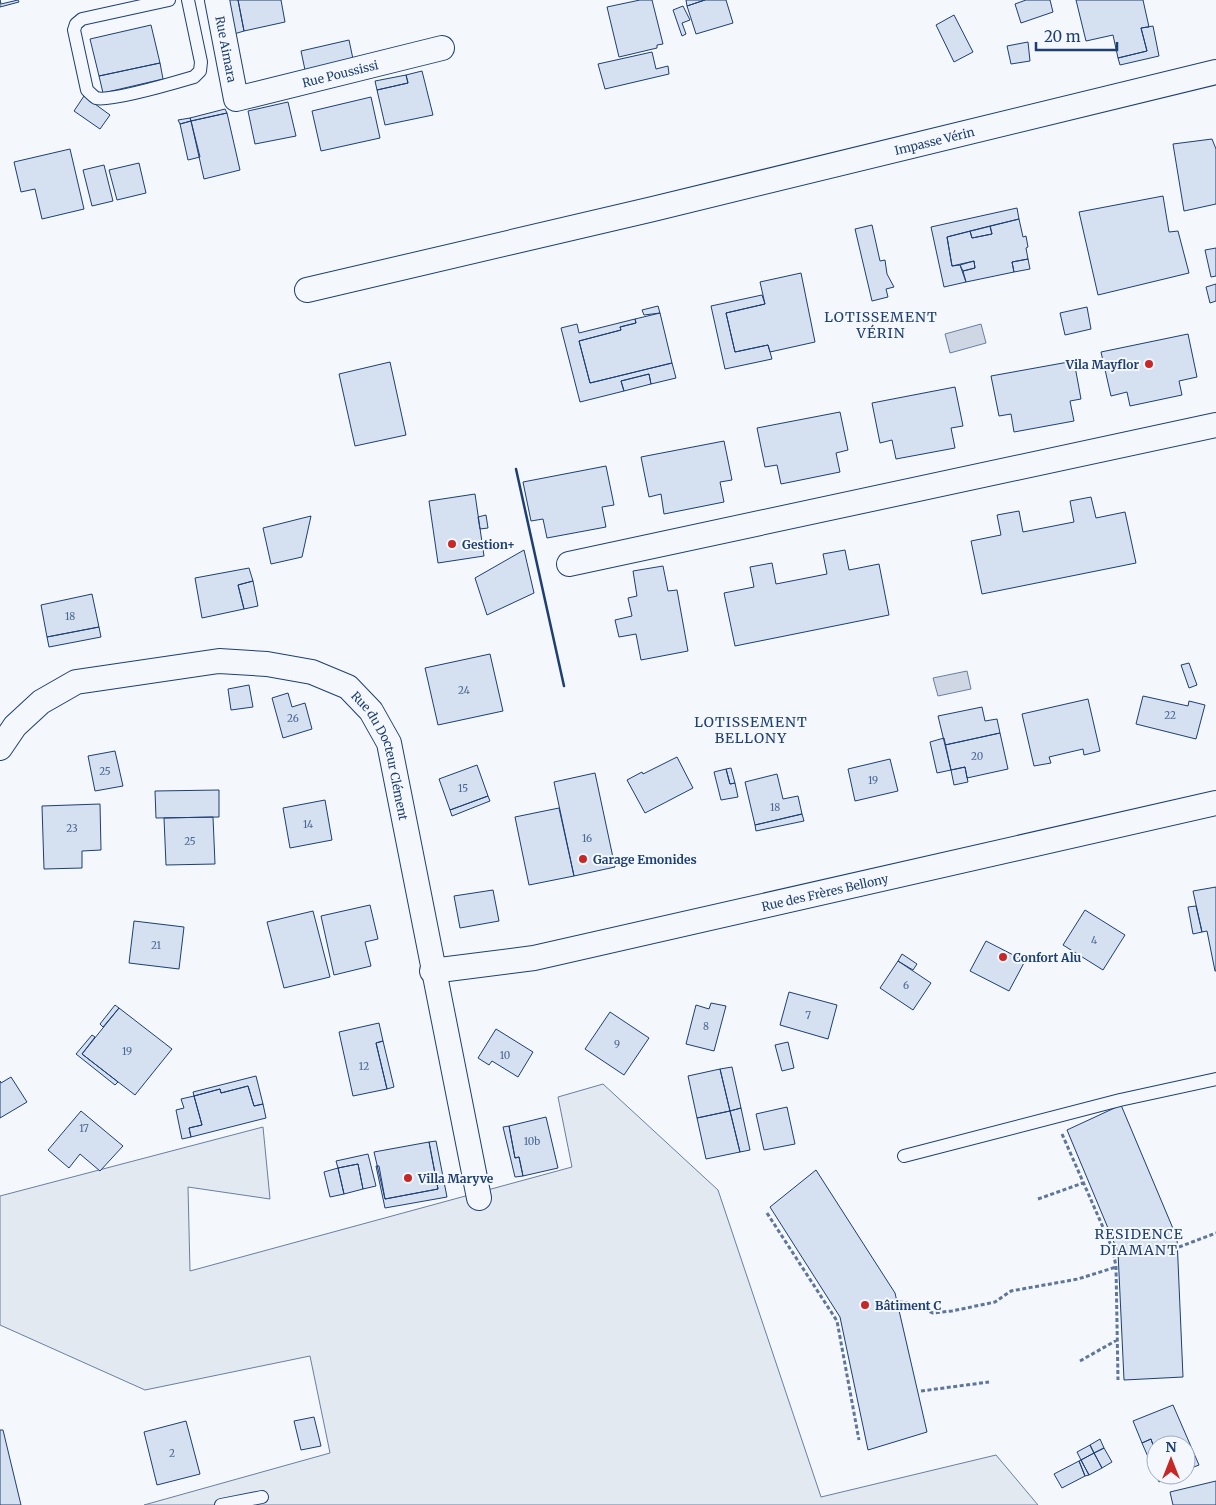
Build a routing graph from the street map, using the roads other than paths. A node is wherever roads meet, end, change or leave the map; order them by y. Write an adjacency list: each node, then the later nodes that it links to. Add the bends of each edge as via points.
1 (170, 0): 2 (lane, via 76,24 74,30 87,90 92,95 114,97 194,77 200,71 201,62)
2 (188, 0)
3 (217, 0): 6 (street, Rue Aimara)
4 (442, 48): 6 (street, Rue Poussissi)
5 (1216, 72): 7 (street, Impasse Vérin)
6 (236, 99)
7 (307, 290)
8 (1216, 425): 9 (street)
9 (569, 564)
10 (0, 748): 12 (street, Rue du Docteur Clément, via 15,726 41,702 76,682 219,661 267,664 312,672 348,687 370,711 389,743)
11 (1216, 802): 12 (street, Rue des Frères Bellony, via 534,958)
12 (432, 971): 15 (street, Rue du Docteur Clément)
13 (1216, 1079): 14 (lane, via 1120,1100)
14 (904, 1156)
15 (479, 1198)
16 (262, 1497): 17 (lane)
17 (221, 1505)

